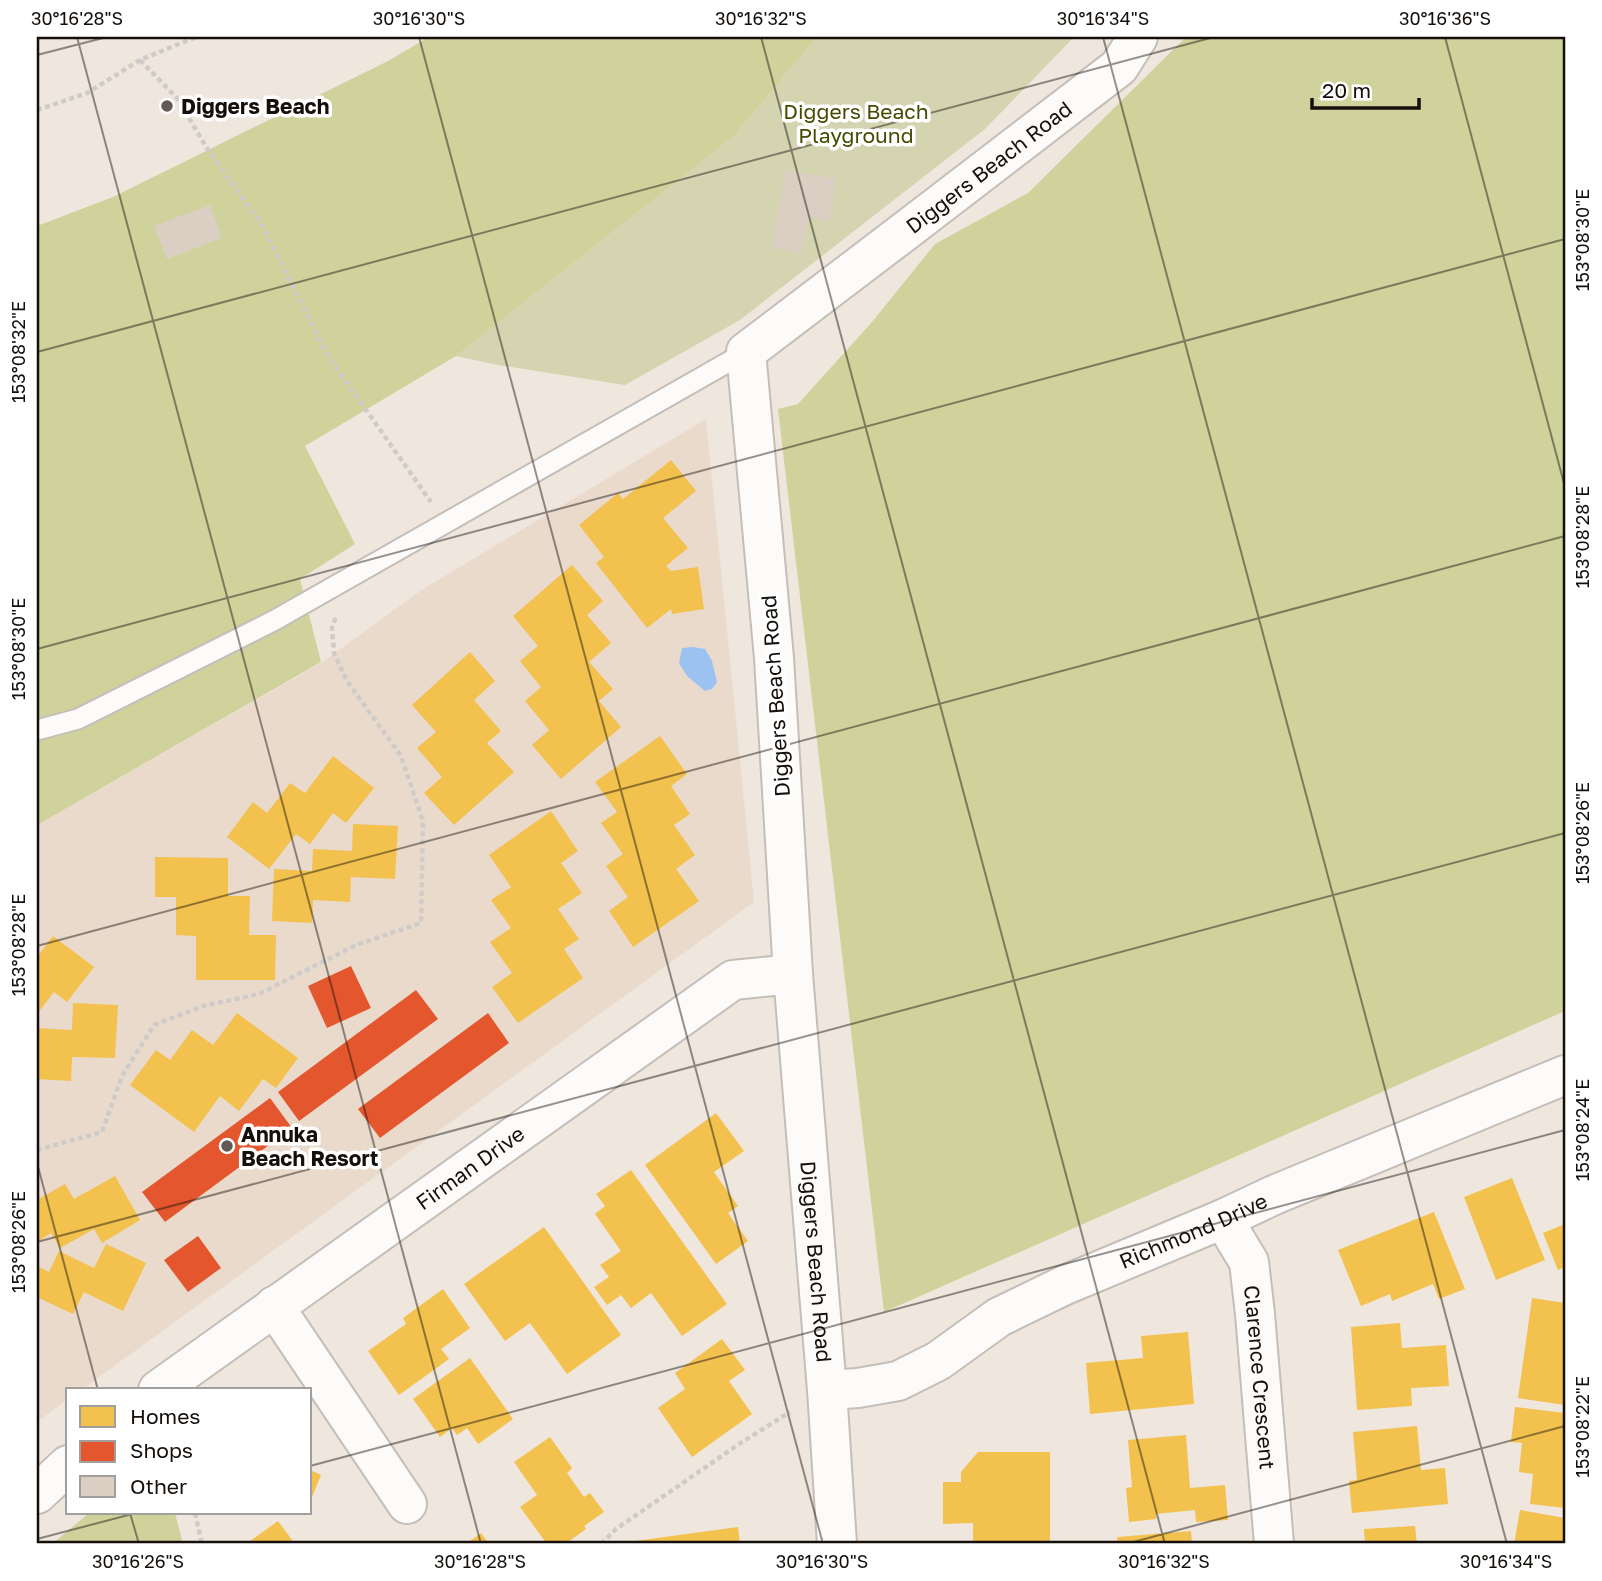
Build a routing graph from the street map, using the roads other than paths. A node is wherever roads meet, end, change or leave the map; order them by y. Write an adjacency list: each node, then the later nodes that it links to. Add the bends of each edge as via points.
1 (1138, 37): 2 (street, Diggers Beach Road, via 1119,67)
2 (746, 352): 3 (lane, via 262,626 78,719); 4 (street, Diggers Beach Road, via 774,658)
3 (37, 730)
4 (793, 974): 7 (street, Firman Drive, via 733,980); 9 (street, Diggers Beach Road)
5 (1565, 1075): 6 (street, Richmond Drive)
6 (1223, 1219): 9 (street, Richmond Drive, via 1016,1308 938,1361 898,1381); 14 (street, Clarence Crescent, via 1249,1262)
7 (274, 1306): 8 (street, Firman Drive); 12 (street)
8 (161, 1388)
9 (814, 1398): 13 (street, Diggers Beach Road)
10 (66, 1467): 11 (street)
11 (37, 1494)
12 (407, 1504)
13 (837, 1544)
14 (1274, 1544)

